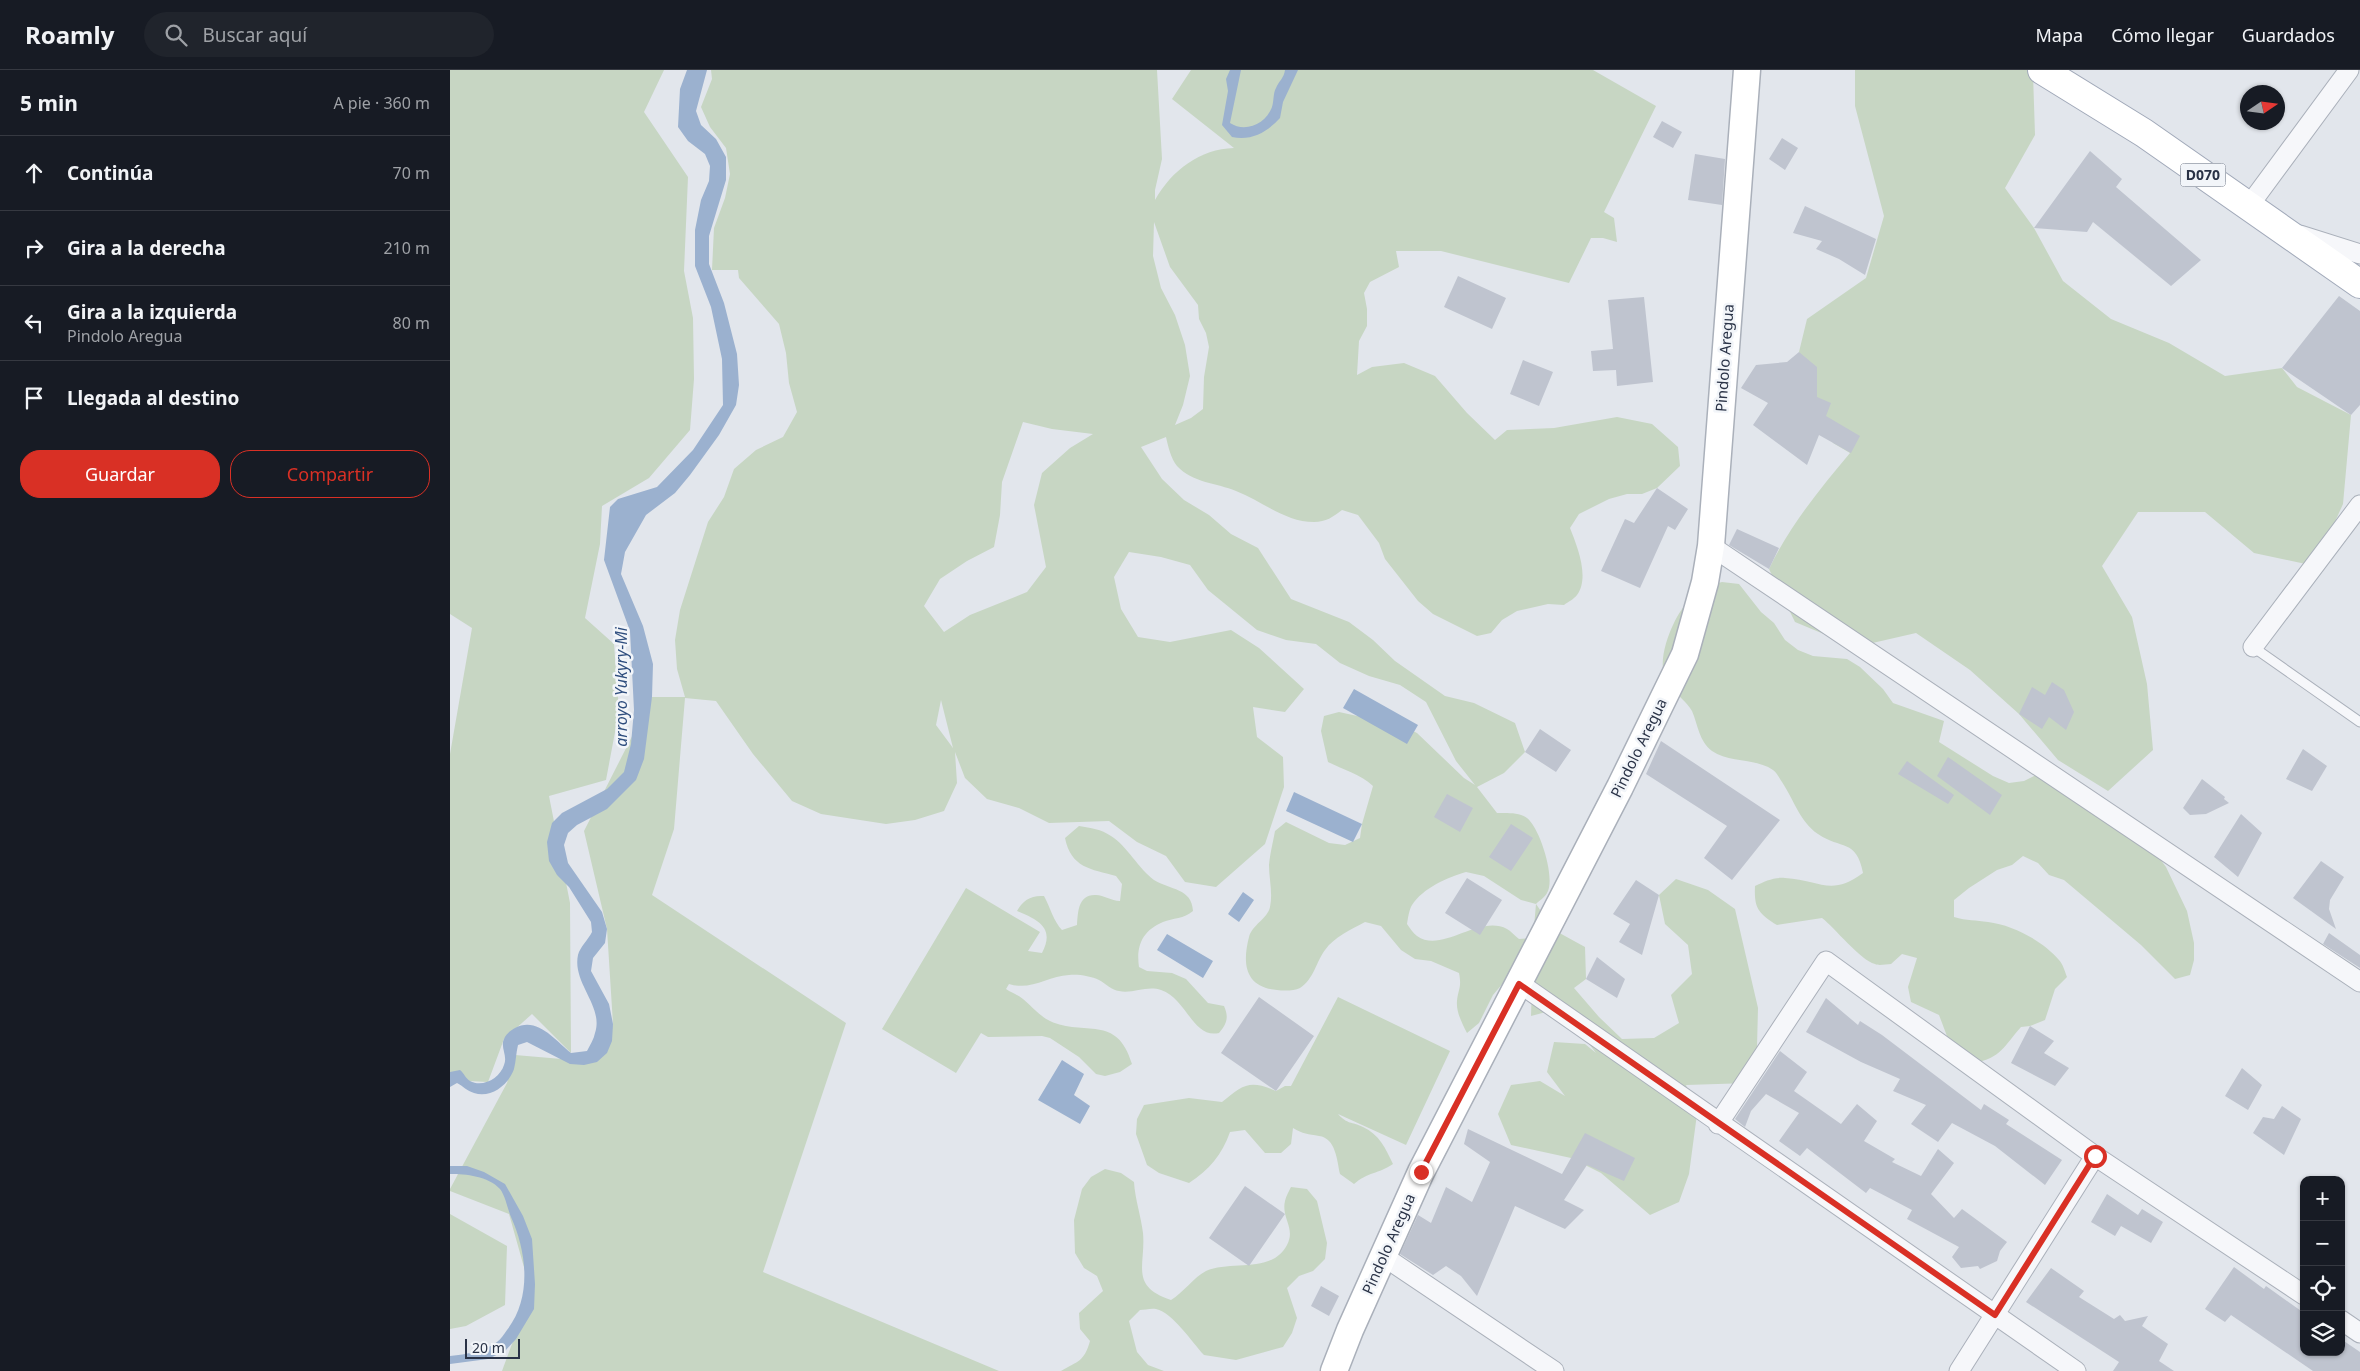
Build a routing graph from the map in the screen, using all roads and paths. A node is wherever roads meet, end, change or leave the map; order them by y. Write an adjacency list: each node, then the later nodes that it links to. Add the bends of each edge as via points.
1 (1748, 70): 9 (main road, Pindolo Aregua)
2 (2042, 70): 4 (main road, D070, via 2112,112)
3 (2349, 70): 4 (street)
4 (2248, 206): 5 (main road, D070)
5 (2282, 230): 6 (street); 7 (main road, D070)
6 (2360, 254)
7 (2360, 284)
8 (2360, 505): 10 (street)
9 (1711, 546): 12 (street); 13 (main road, Pindolo Aregua, via 1705,582 1684,654)
10 (2253, 647): 11 (lane)
11 (2360, 722)
12 (2360, 982)
13 (1519, 984): 14 (street); 16 (main road, Pindolo Aregua, via 1421,1172)
14 (1718, 1124): 15 (street, via 1826,961); 18 (street)
15 (2095, 1156): 17 (street); 18 (street)
16 (1383, 1256): 21 (main road, Pindolo Aregua); 22 (street)
17 (2300, 1292)
18 (1995, 1315): 23 (street); 24 (street)
19 (2345, 1323): 20 (street)
20 (2360, 1332)
21 (1334, 1371)
22 (1554, 1371)
23 (1959, 1371)
24 (2076, 1371)

